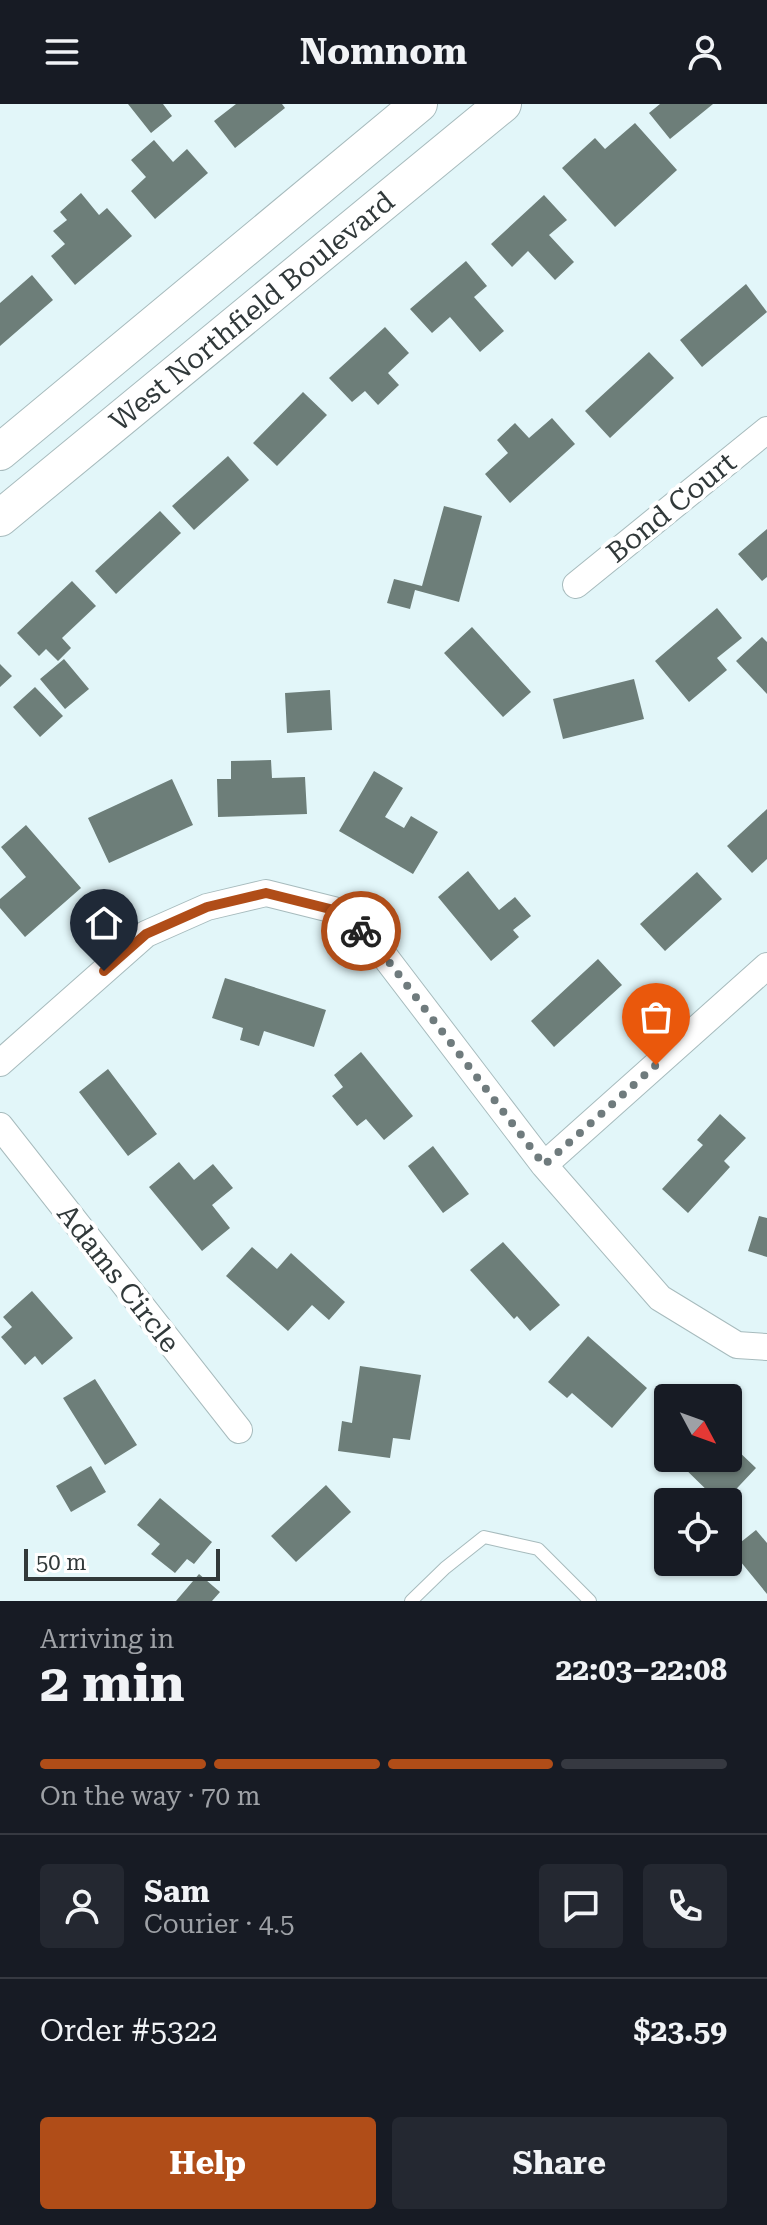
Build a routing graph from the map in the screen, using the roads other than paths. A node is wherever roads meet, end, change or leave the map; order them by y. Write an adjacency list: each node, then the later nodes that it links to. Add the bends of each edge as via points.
1 (419, 104): 4 (main road, West Northfield Boulevard)
2 (503, 104): 5 (main road, West Northfield Boulevard)
3 (767, 430): 6 (street, Bond Court)
4 (0, 452)
5 (0, 518)
6 (576, 585)
7 (767, 966): 10 (street)
8 (0, 1063): 10 (street, via 146,934 207,907 266,893 334,910 373,941)
9 (0, 1126): 12 (street, Adams Circle)
10 (544, 1165): 11 (street, via 660,1298 737,1345)
11 (767, 1347)
12 (239, 1430)
13 (411, 1601): 14 (lane, via 484,1537 538,1549)
14 (590, 1601)

